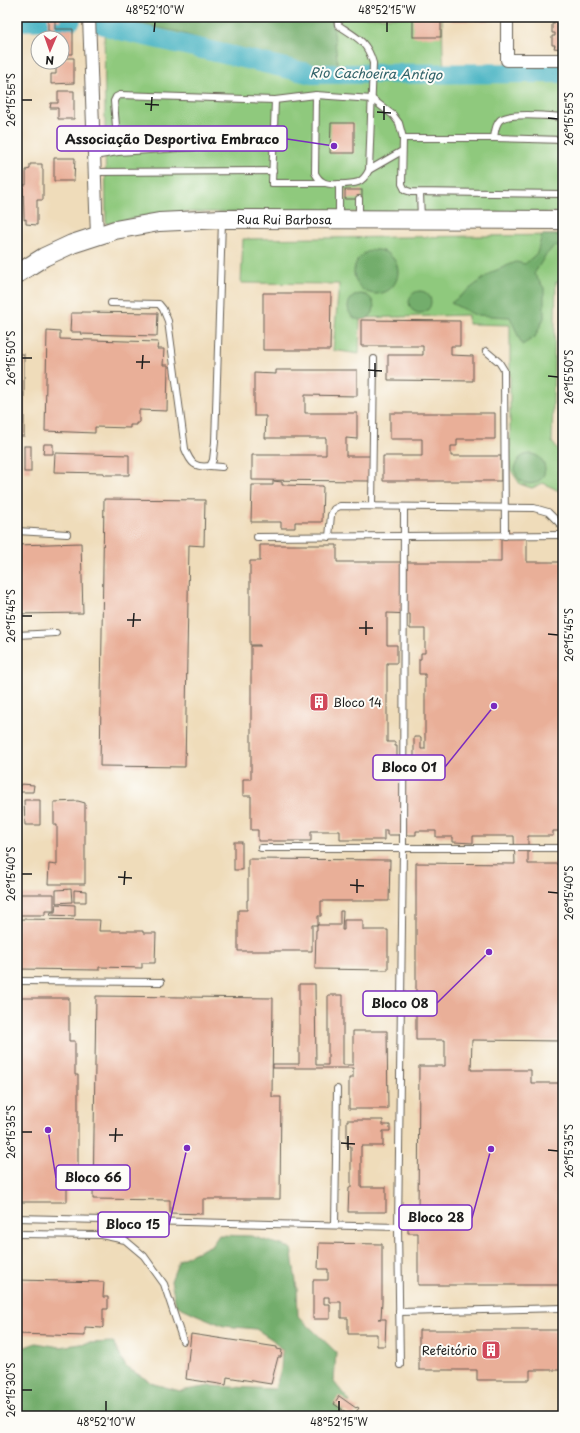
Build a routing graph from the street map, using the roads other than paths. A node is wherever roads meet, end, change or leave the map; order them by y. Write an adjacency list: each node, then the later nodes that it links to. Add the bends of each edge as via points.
1 (90, 17): 15 (street)
2 (337, 17): 6 (lane, via 338,26 362,41 371,55)
3 (507, 17): 4 (street, via 507,60)
4 (563, 60)
5 (316, 95): 6 (lane); 7 (lane); 20 (lane, via 315,173)
6 (372, 99): 9 (lane, via 393,115 399,123); 16 (lane)
7 (275, 100): 12 (lane); 14 (lane, via 120,95 114,101)
8 (563, 117): 10 (lane, via 515,115 501,119)
9 (403, 138): 10 (lane); 13 (lane)
10 (494, 138): 11 (lane)
11 (563, 140)
12 (274, 142): 14 (lane); 17 (lane)
13 (402, 151): 16 (lane); 23 (lane, via 402,184 405,190)
14 (118, 152): 15 (lane)
15 (94, 156): 18 (street)
16 (369, 170): 19 (lane)
17 (273, 171): 18 (lane); 20 (lane, via 272,183)
18 (95, 172): 31 (street)
19 (359, 182): 21 (lane); 22 (lane)
20 (324, 183): 21 (lane)
21 (339, 184): 27 (lane)
22 (358, 190)
23 (420, 193): 24 (lane); 29 (lane)
24 (563, 194)
25 (359, 199): 28 (lane)
26 (222, 219): 27 (main road, Rua Rui Barbosa); 31 (main road, Rua Rui Barbosa, via 159,222); 36 (lane, via 215,442)
27 (339, 219): 28 (main road, Rua Rui Barbosa)
28 (359, 219): 29 (main road, Rua Rui Barbosa)
29 (421, 219): 30 (main road, Rua Rui Barbosa)
30 (563, 220)
31 (97, 235): 32 (main road, Rua Rui Barbosa, via 44,257)
32 (17, 274)
33 (111, 303): 36 (lane, via 159,304 163,309 168,321 185,449 193,464 201,468)
34 (486, 351): 40 (lane, via 504,370)
35 (374, 359): 38 (lane)
36 (210, 466): 37 (lane)
37 (222, 467)
38 (372, 506): 39 (lane); 48 (lane, via 340,506 334,509)
39 (404, 507): 40 (lane); 45 (lane)
40 (504, 507): 41 (lane, via 534,508 548,512); 46 (lane)
41 (563, 527)
42 (17, 531): 43 (lane)
43 (67, 534)
44 (563, 535): 46 (lane)
45 (404, 536): 46 (lane); 48 (lane); 53 (lane)
46 (505, 536)
47 (257, 537): 48 (lane)
48 (329, 537)
49 (56, 633): 50 (lane)
50 (17, 635)
51 (261, 848): 53 (lane)
52 (563, 848): 53 (lane)
53 (403, 849): 59 (lane)
54 (17, 981): 55 (lane)
55 (161, 982)
56 (337, 1089): 58 (lane)
57 (17, 1218): 58 (lane)
58 (335, 1225): 59 (lane)
59 (398, 1227): 62 (lane)
60 (17, 1234): 63 (lane, via 101,1235 124,1240 144,1256 164,1284)
61 (563, 1308): 62 (lane)
62 (399, 1312): 64 (lane)
63 (183, 1341)
64 (400, 1365)

